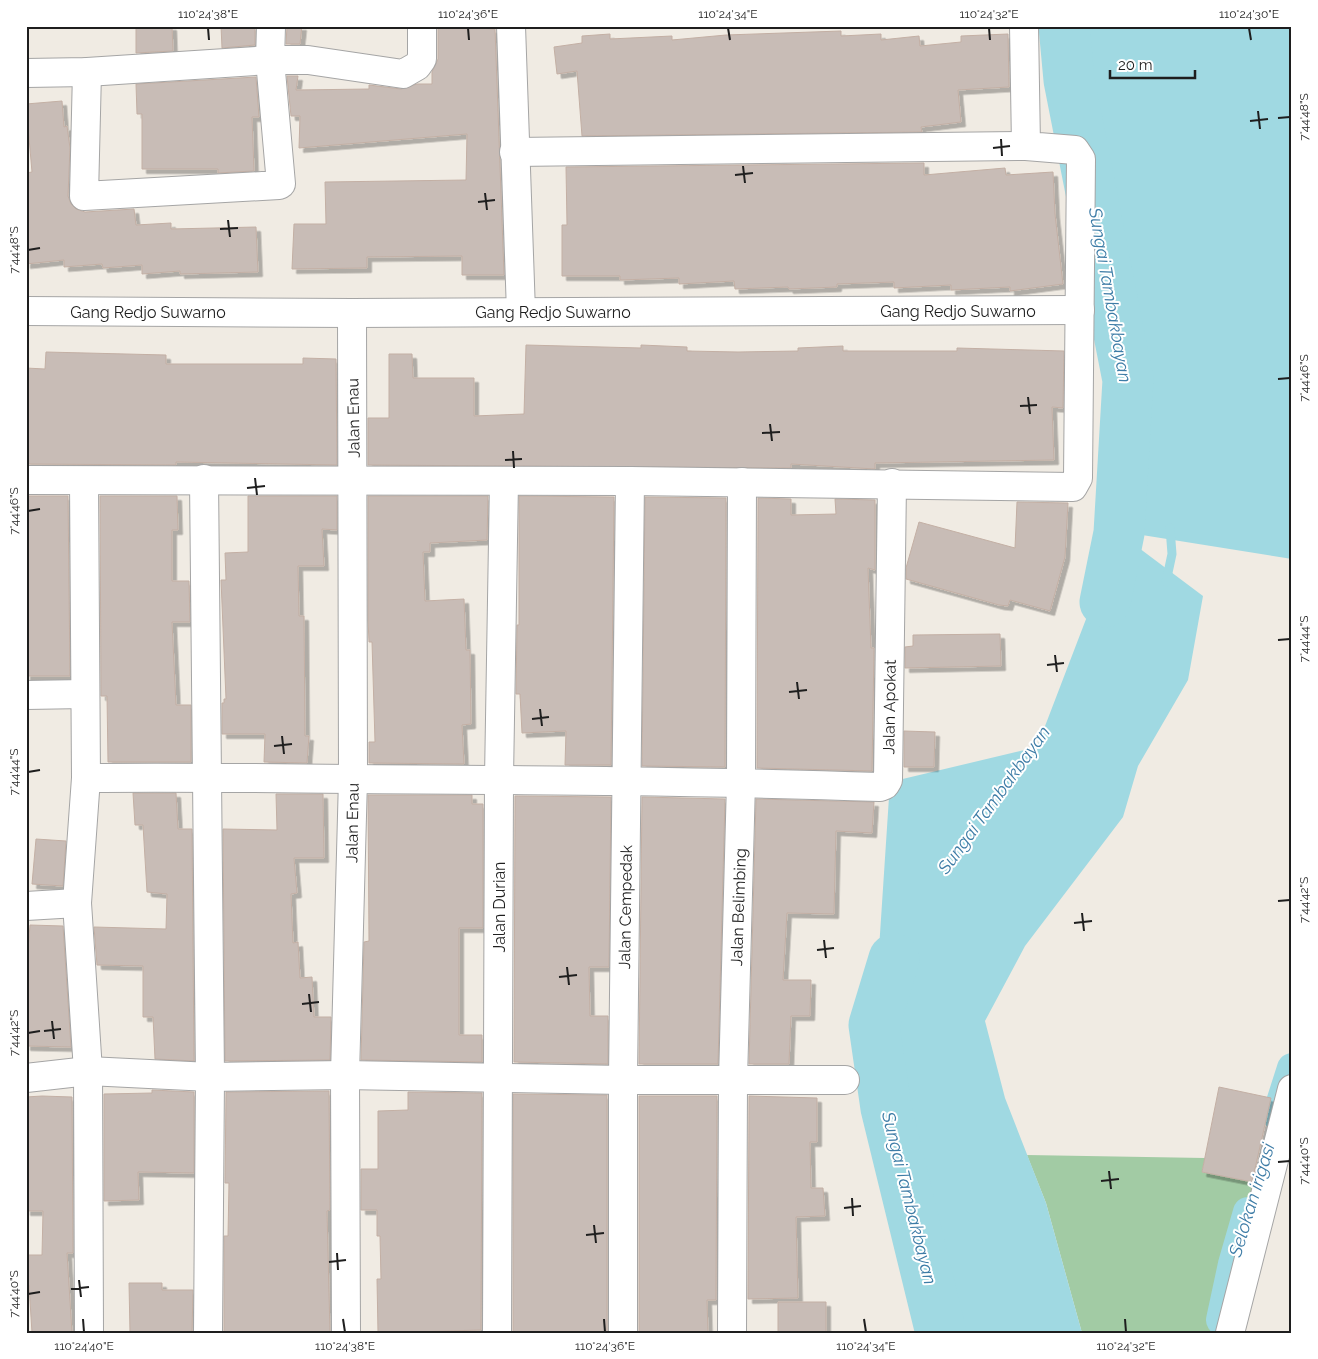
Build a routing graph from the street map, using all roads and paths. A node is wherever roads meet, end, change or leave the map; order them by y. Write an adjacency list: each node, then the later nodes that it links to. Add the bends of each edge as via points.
1 (271, 26): 5 (street)
2 (422, 26): 5 (street, via 422,59 403,74 308,60)
3 (511, 26): 9 (street)
4 (1024, 26): 8 (street)
5 (270, 60): 6 (street); 6 (street, via 281,184 278,186 84,196)
6 (87, 72): 7 (street)
7 (26, 73)
8 (1026, 146): 9 (street); 10 (street, via 1075,150 1079,154)
9 (514, 152): 12 (street)
10 (1080, 310): 12 (street, Gang Redjo Suwarno); 21 (street, via 1078,478 1073,487)
11 (26, 311): 13 (street, Gang Redjo Suwarno)
12 (522, 312): 13 (street, Gang Redjo Suwarno)
13 (352, 313): 16 (street, Jalan Enau)
14 (204, 479): 16 (street); 17 (street); 24 (street)
15 (26, 480): 17 (street)
16 (354, 480): 18 (street); 27 (street, Jalan Enau)
17 (84, 481): 22 (street)
18 (504, 481): 19 (street); 26 (street, Jalan Durian)
19 (630, 481): 20 (street); 28 (street, Jalan Cempedak)
20 (742, 482): 21 (street); 29 (street, Jalan Belimbing)
21 (892, 483): 29 (street, Jalan Apokat, via 888,780 880,787)
22 (85, 694): 23 (street); 25 (street)
23 (26, 696)
24 (206, 776): 25 (street, Jalan Apokat); 27 (street, Jalan Apokat); 34 (street)
25 (86, 778): 30 (street)
26 (499, 778): 27 (street, Jalan Apokat); 28 (street, Jalan Apokat); 36 (street, Jalan Durian)
27 (353, 779): 33 (street, Jalan Enau)
28 (626, 780): 29 (street, Jalan Apokat); 37 (street, Jalan Cempedak)
29 (742, 782): 38 (street, Jalan Belimbing)
30 (77, 903): 31 (street); 32 (street)
31 (26, 906)
32 (88, 1071): 34 (street); 35 (street); 41 (street)
33 (345, 1074): 34 (street); 36 (street); 43 (street, Jalan Enau)
34 (210, 1076): 42 (street)
35 (26, 1078)
36 (499, 1078): 37 (street); 44 (street, Jalan Durian)
37 (623, 1080): 38 (street); 45 (street, Jalan Cempedak)
38 (733, 1080): 39 (street); 46 (street, Jalan Belimbing)
39 (845, 1080)
40 (1292, 1090): 47 (street)
41 (89, 1333)
42 (208, 1333)
43 (346, 1333)
44 (497, 1333)
45 (623, 1333)
46 (732, 1333)
47 (1230, 1333)

